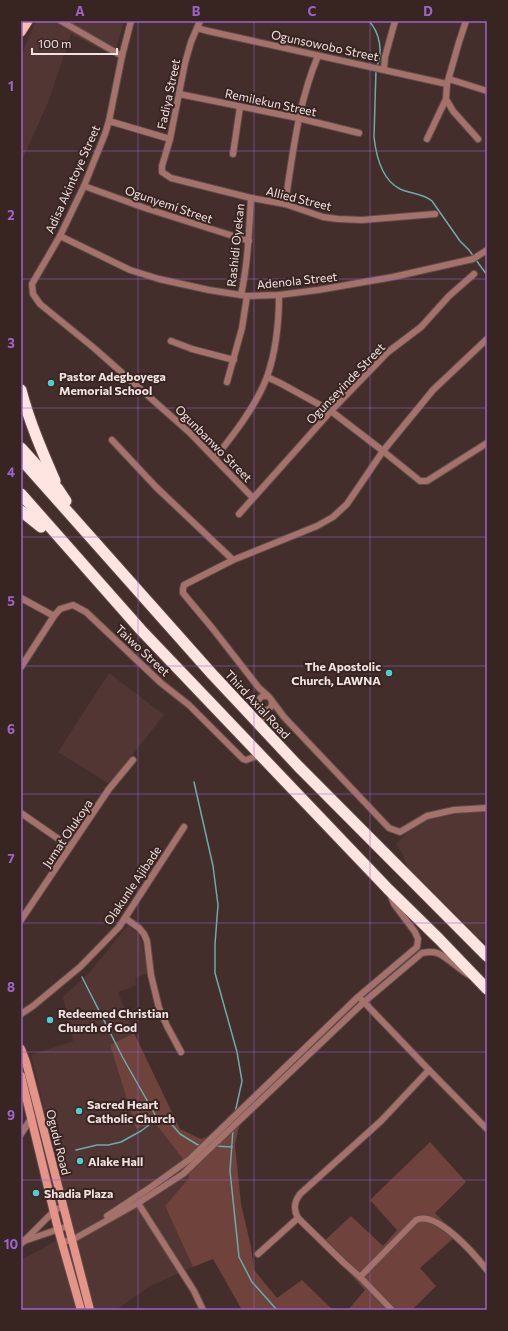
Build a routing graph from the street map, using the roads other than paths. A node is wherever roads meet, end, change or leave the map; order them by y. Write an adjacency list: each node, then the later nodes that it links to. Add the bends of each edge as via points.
1 (28, 21): 8 (main road)
2 (61, 21): 9 (street)
3 (131, 21): 9 (street, Adisa Akintoye Street)
4 (200, 21): 7 (street, Fadiya Street)
5 (394, 21): 11 (street)
6 (466, 21): 12 (street)
7 (197, 28): 10 (street, Ogunsowobo Street); 14 (street, Fadiya Street, via 185,63)
8 (21, 32)
9 (122, 56): 18 (street, Adisa Akintoye Street)
10 (318, 56): 11 (street, Ogunsowobo Street); 17 (street)
11 (383, 69): 12 (street, Ogunsowobo Street)
12 (448, 81): 13 (street, Ogunsowobo Street); 15 (street)
13 (487, 91)
14 (180, 94): 16 (street, Remilekun Street); 20 (street, Fadiya Street)
15 (446, 98): 21 (street, via 453,111); 22 (street)
16 (240, 107): 17 (street, Remilekun Street); 23 (street)
17 (298, 118): 19 (street, Remilekun Street); 27 (street)
18 (109, 121): 20 (street); 25 (street, Adisa Akintoye Street)
19 (359, 133)
20 (170, 139): 24 (street, Fadiya Street)
21 (478, 139)
22 (427, 140)
23 (233, 154)
24 (162, 172): 26 (street, Allied Street, via 171,178)
25 (84, 186): 29 (street, Adisa Akintoye Street); 30 (street, Ogunyemi Street)
26 (251, 198): 27 (street, Allied Street); 30 (street, Rashidi Oyekan)
27 (285, 204): 28 (street, Allied Street, via 323,217 349,220)
28 (435, 214)
29 (60, 236): 33 (street, Adisa Akintoye Street, via 32,284); 35 (street, Adenola Street, via 130,270)
30 (249, 241): 35 (street, Rashidi Oyekan)
31 (485, 250): 34 (street, Adenola Street, via 473,259 393,277)
32 (474, 274): 42 (street, Ogunseyinde Street, via 449,296 421,327 388,352)
33 (33, 294): 47 (street, Ogunbanwo Street, via 40,304 94,348)
34 (279, 295): 35 (street, Adenola Street); 39 (street, via 277,332)
35 (244, 296): 38 (street, Rashidi Oyekan, via 242,328)
36 (487, 338): 46 (street, via 439,384)
37 (171, 341): 38 (street, via 192,350)
38 (234, 360): 40 (street, Rashidi Oyekan)
39 (267, 377): 42 (street); 47 (street, via 236,430)
40 (227, 382)
41 (21, 390): 49 (highway)
42 (332, 411): 46 (street); 51 (street, Ogunseyinde Street)
43 (112, 440): 57 (street, via 156,488)
44 (487, 443): 46 (street, via 423,482 417,480)
45 (21, 448): 49 (highway)
46 (383, 451): 57 (street, via 347,504 333,517)
47 (215, 458): 51 (street, Ogunbanwo Street)
48 (21, 460): 56 (highway, Third Axial Road)
49 (58, 489): 56 (highway)
50 (21, 494): 58 (highway)
51 (253, 498): 54 (street, Ogunseyinde Street)
52 (21, 506): 55 (highway)
53 (21, 511): 55 (highway)
54 (239, 514)
55 (41, 527): 58 (highway)
56 (87, 532): 67 (highway, Third Axial Road)
57 (233, 560): 62 (street, via 184,585 183,593)
58 (85, 566): 70 (highway, via 141,630)
59 (21, 598): 60 (street)
60 (54, 616): 61 (street, Taiwo Street); 70 (street, Taiwo Street, via 60,609 73,605 86,612 243,759)
61 (21, 667)
62 (259, 688): 63 (street); 64 (street)
63 (260, 698): 64 (street); 65 (street)
64 (270, 698): 66 (street, via 272,704); 68 (street)
65 (259, 706): 66 (street); 67 (street)
66 (267, 709): 68 (street); 69 (street)
67 (249, 713): 69 (highway, Third Axial Road)
68 (284, 717): 72 (street, via 389,828 397,832 428,816)
69 (261, 727): 79 (highway, Third Axial Road)
70 (260, 755): 76 (highway)
71 (133, 760): 75 (street, Jumat Olukoya, via 109,789)
72 (487, 808)
73 (21, 813): 75 (street)
74 (184, 827): 77 (street, Olakunle Ajibade)
75 (70, 847): 78 (street, Jumat Olukoya)
76 (388, 889): 80 (highway); 81 (street, via 394,904 415,932 417,947)
77 (125, 918): 83 (street, Olakunle Ajibade, via 80,967); 85 (street, via 139,928 147,941 151,975 159,1008)
78 (21, 920)
79 (487, 956)
80 (484, 985): 82 (street, via 439,953 422,953)
81 (358, 996): 82 (street); 88 (street)
82 (364, 1002): 86 (street); 88 (street)
83 (21, 1014)
84 (21, 1049): 94 (main road, Ogudu Road)
85 (181, 1052)
86 (428, 1070): 90 (street); 96 (street, via 381,1121 300,1194 294,1207)
87 (21, 1076): 89 (main road, Ogudu Road)
88 (240, 1116): 92 (street)
89 (32, 1118): 91 (street); 95 (main road, Ogudu Road)
90 (487, 1129)
91 (21, 1134)
92 (192, 1161): 93 (street, via 182,1174); 99 (street)
93 (138, 1203): 99 (street); 107 (street, via 194,1291)
94 (63, 1206): 95 (street); 97 (main road, Ogudu Road)
95 (54, 1211): 98 (main road, Ogudu Road); 101 (street)
96 (298, 1218): 102 (street); 104 (street)
97 (68, 1226): 98 (street); 99 (main road, Ogudu Road)
98 (58, 1228): 100 (main road, Ogudu Road); 101 (street)
99 (71, 1237): 100 (street); 106 (main road, Ogudu Road)
100 (61, 1240): 105 (main road, Ogudu Road)
101 (22, 1243)
102 (258, 1254)
103 (487, 1270): 104 (street, via 447,1228 430,1220 419,1219)
104 (360, 1276): 108 (street)
105 (82, 1310)
106 (90, 1310)
107 (203, 1310)
108 (392, 1310)

